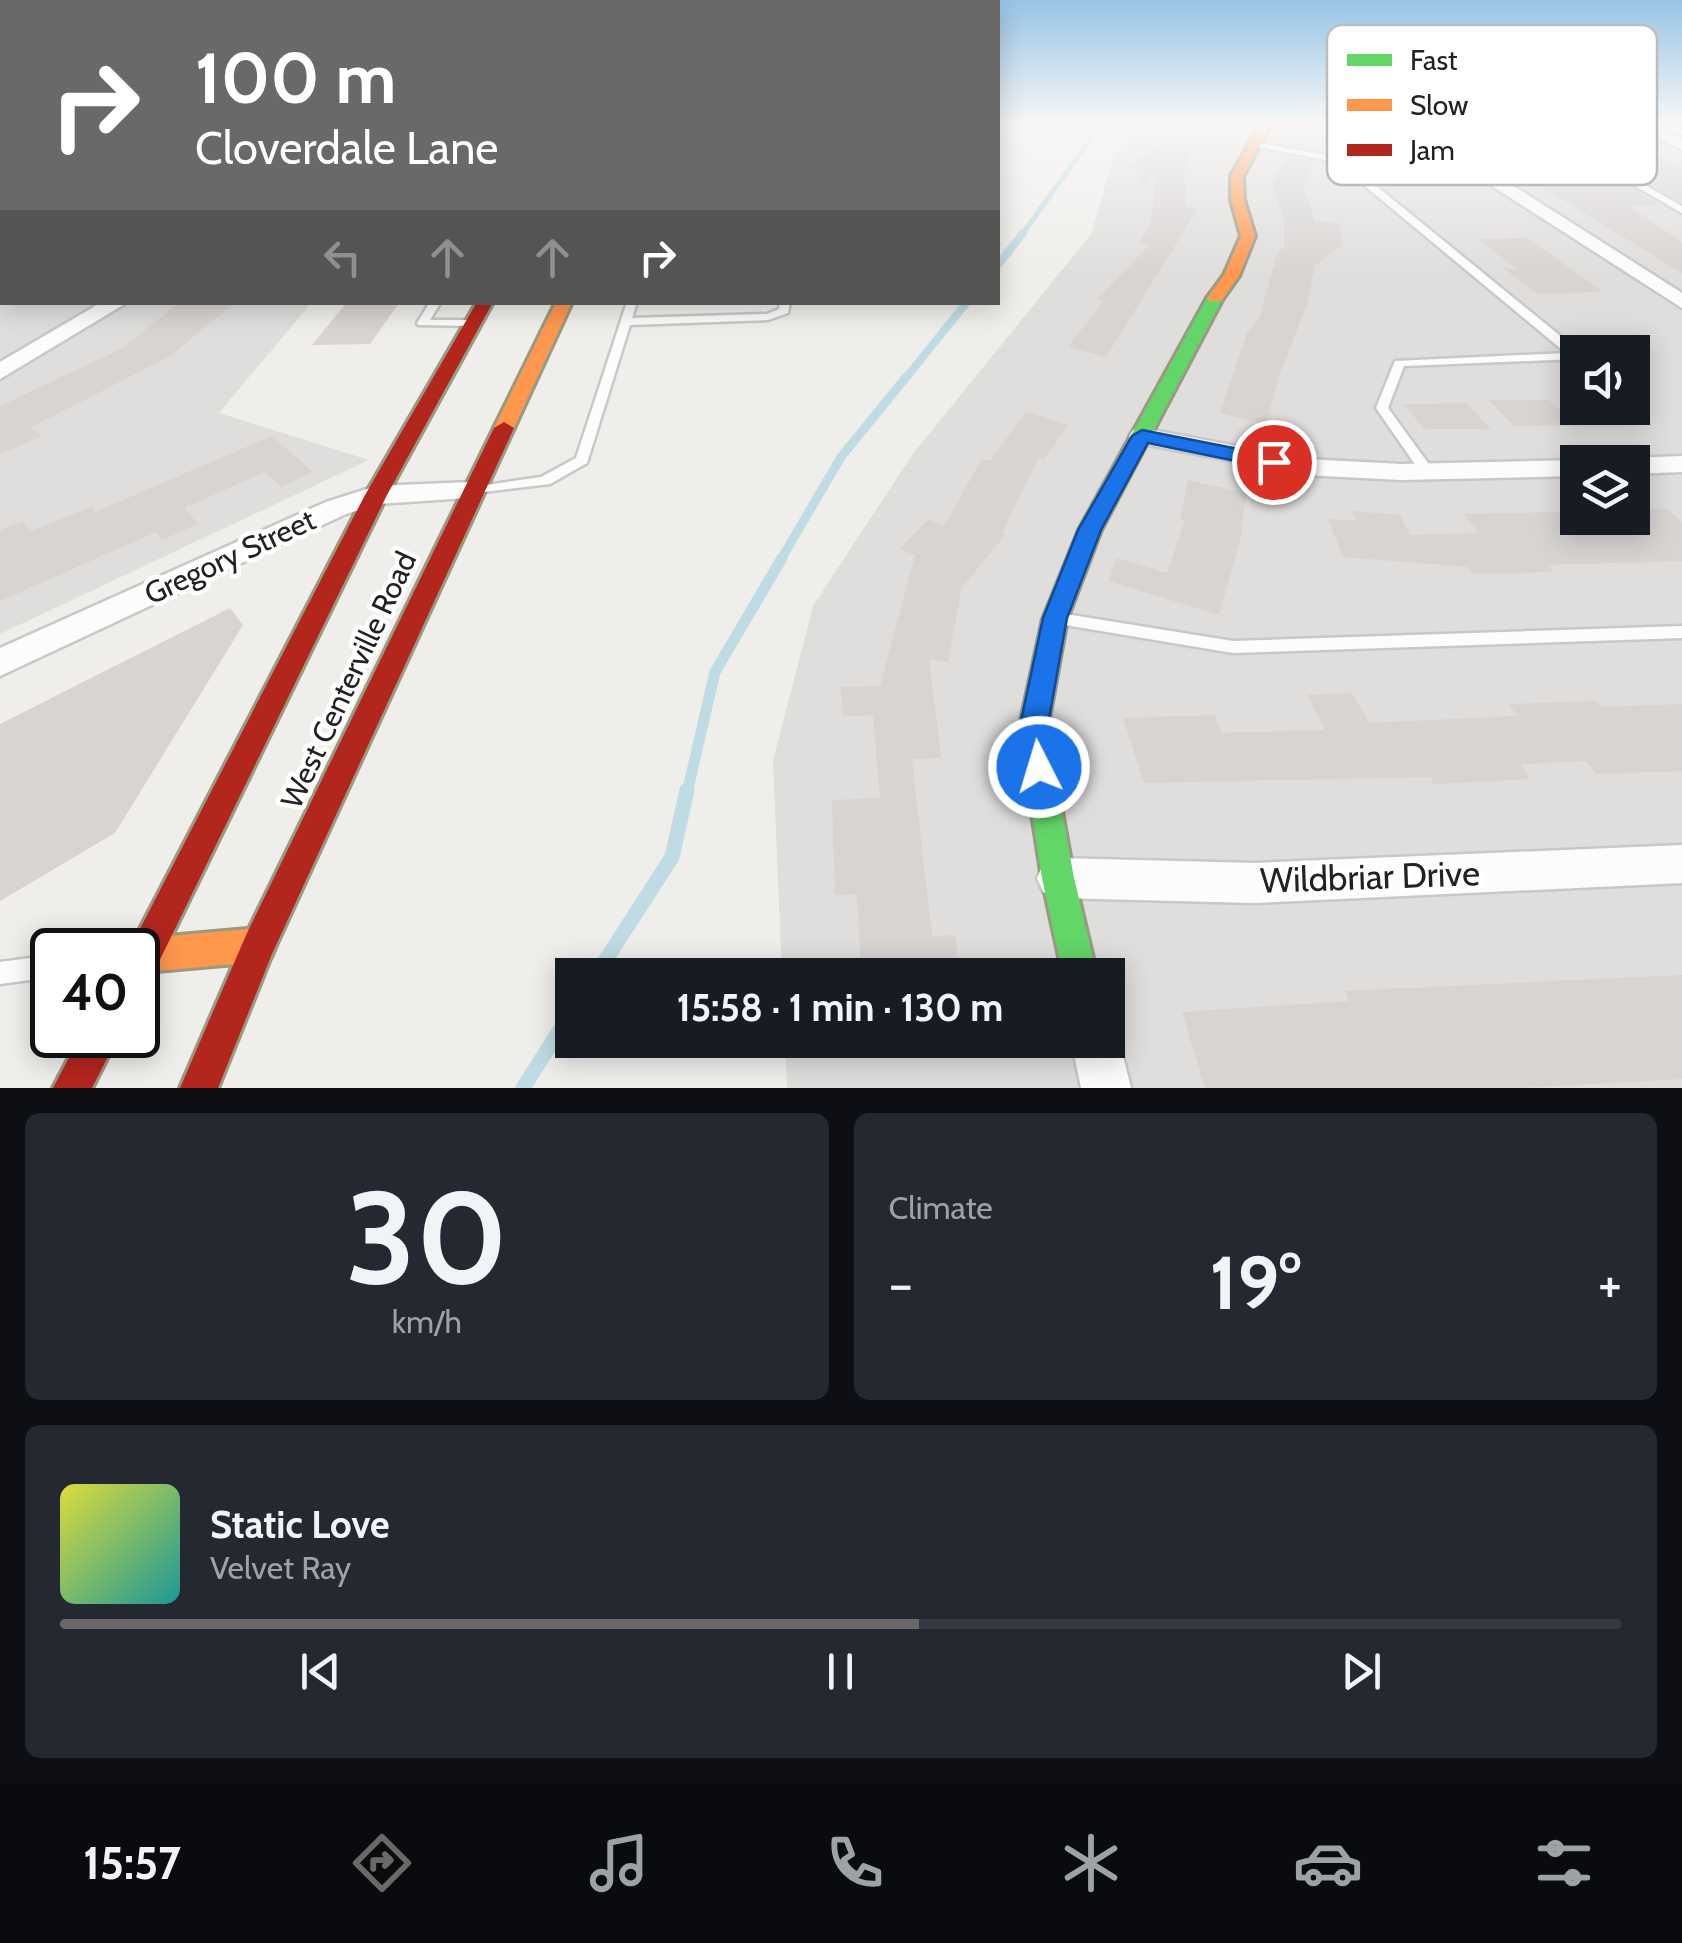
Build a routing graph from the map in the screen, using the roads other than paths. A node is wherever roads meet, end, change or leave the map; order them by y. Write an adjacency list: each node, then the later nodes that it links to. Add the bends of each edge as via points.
1 (1235, 174): 15 (main road, via 1248,236)
2 (1369, 185): 19 (lane, via 1578,356 1399,363 1382,408)
3 (1501, 185): 6 (street)
4 (1638, 185): 5 (lane)
5 (1682, 210)
6 (1682, 302)
7 (113, 305): 14 (street)
8 (434, 305): 12 (lane, via 422,323)
9 (563, 305): 20 (main road, West Centerville Road)
10 (631, 305): 13 (lane)
11 (785, 305): 13 (lane, via 768,318)
12 (480, 313): 21 (main road, West Centerville Road)
13 (626, 322): 20 (lane, via 582,460 545,481)
14 (0, 372)
15 (1142, 436): 19 (street, via 1305,467); 22 (main road, via 1090,530)
16 (1682, 464): 17 (street)
17 (1650, 465)
18 (1560, 468): 19 (street)
19 (1426, 470)
20 (471, 491): 21 (street, Gregory Street); 28 (main road, West Centerville Road)
21 (376, 495): 24 (street, Gregory Street); 27 (main road, West Centerville Road)
22 (1055, 618): 23 (lane, via 1233,647); 26 (main road, via 1033,730)
23 (1682, 632)
24 (0, 663)
25 (1682, 864): 26 (street, Wildbriar Drive, via 1255,882)
26 (1058, 878): 30 (main road)
27 (156, 928)
28 (258, 945): 29 (main road); 36 (main road, West Centerville Road)
29 (160, 957)
30 (1076, 958)
31 (30, 969): 32 (lane)
32 (0, 973)
33 (88, 1058): 35 (main road)
34 (1099, 1058): 37 (street)
35 (72, 1088)
36 (199, 1088)
37 (1106, 1088)

